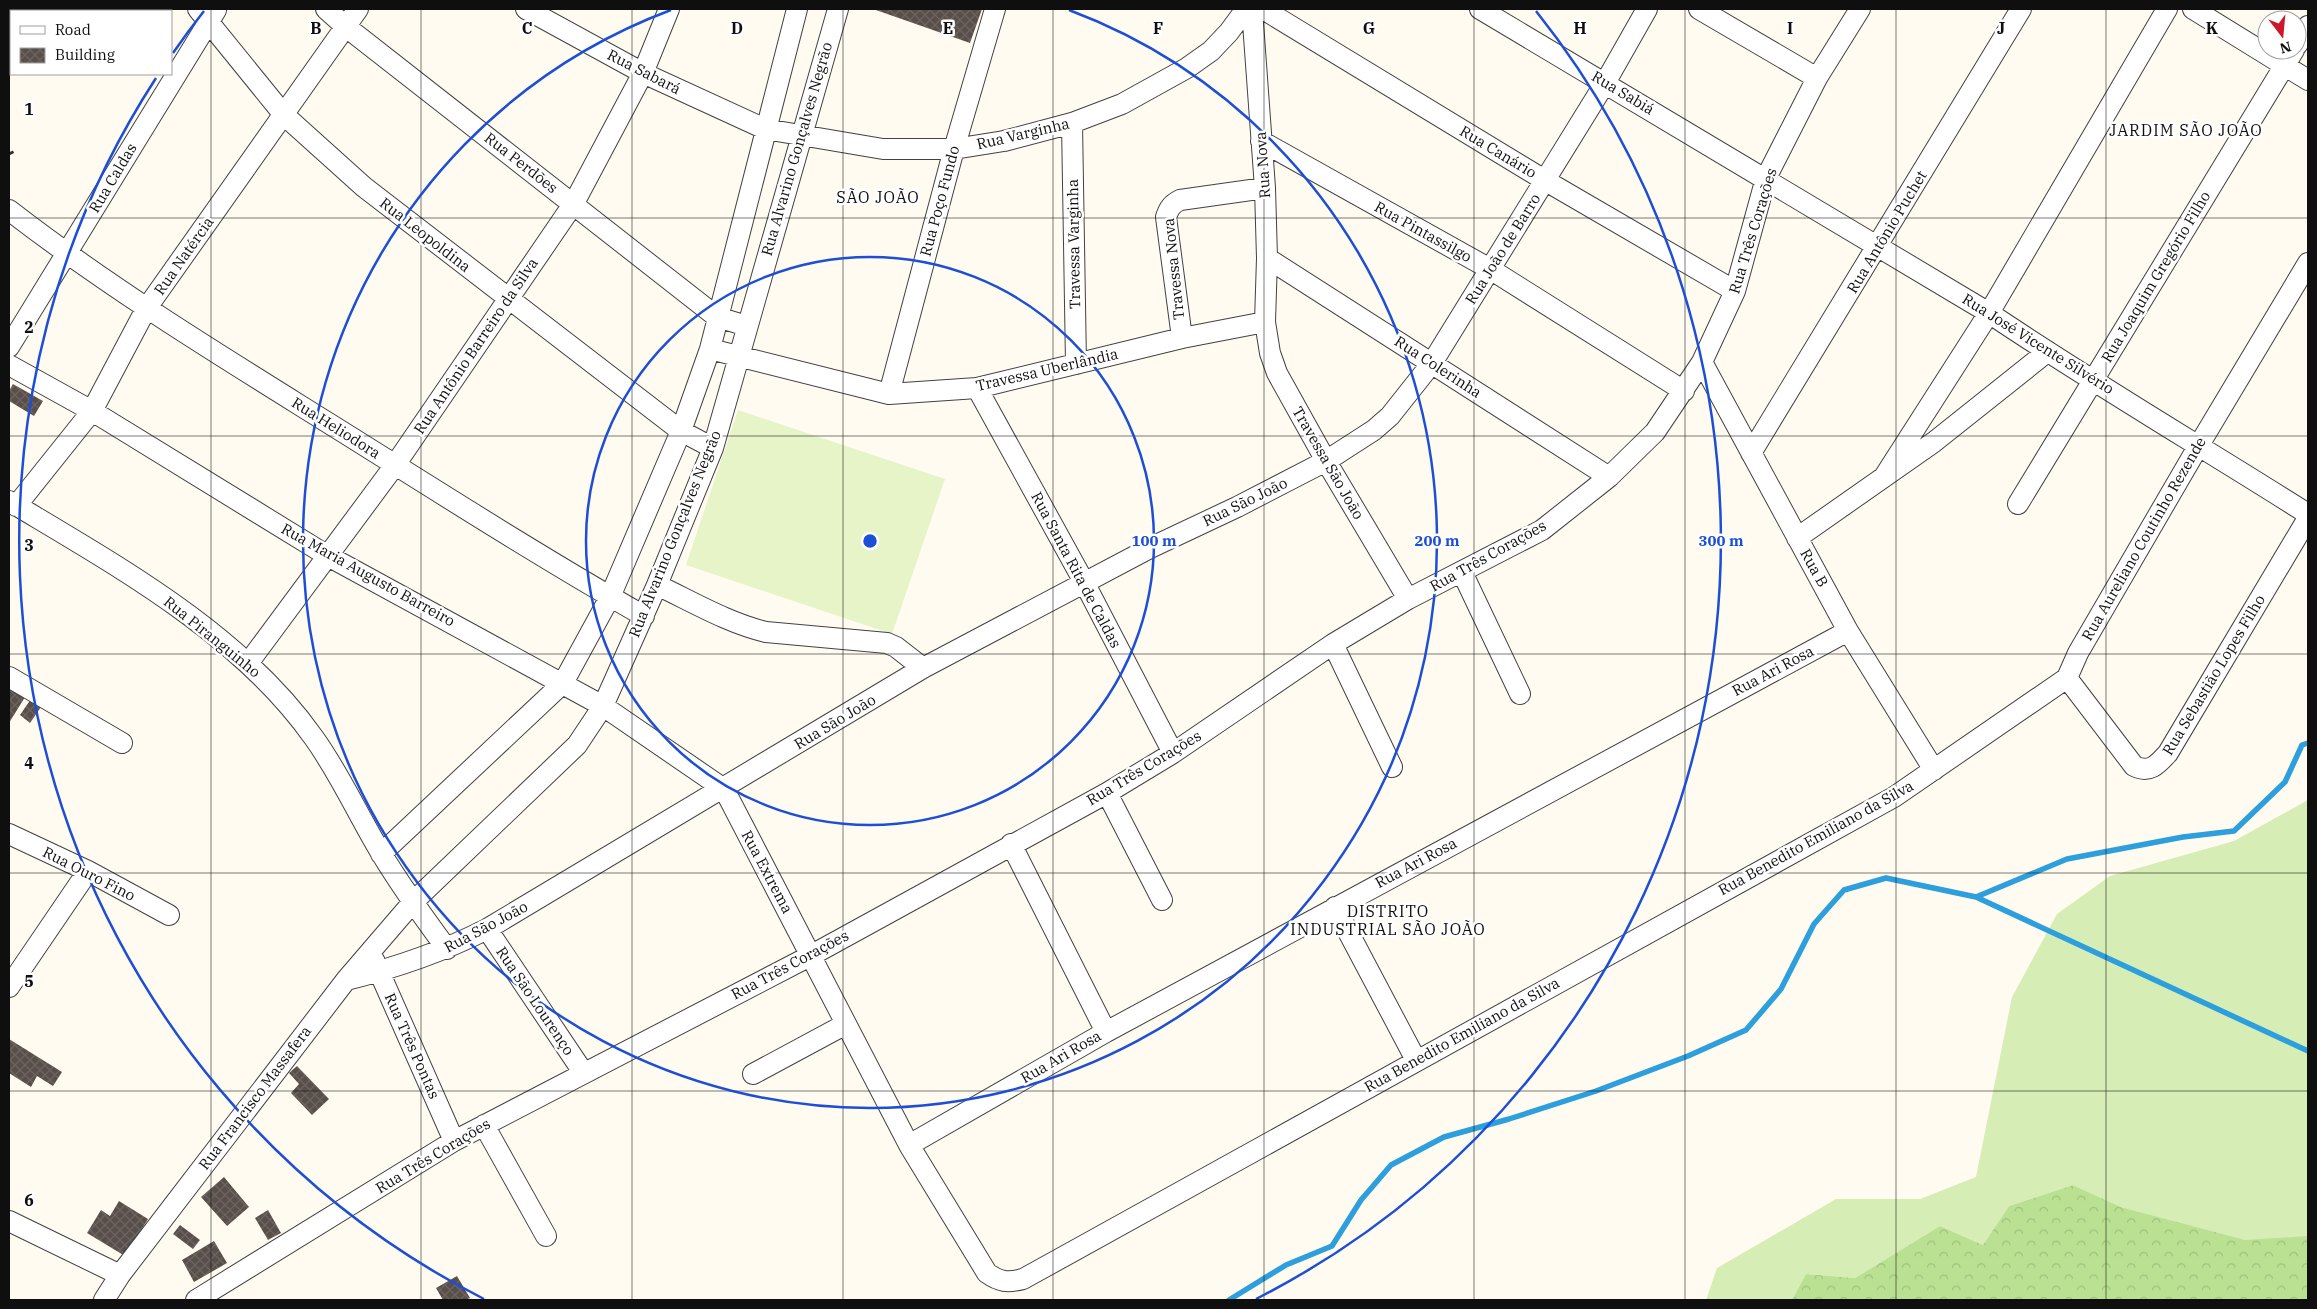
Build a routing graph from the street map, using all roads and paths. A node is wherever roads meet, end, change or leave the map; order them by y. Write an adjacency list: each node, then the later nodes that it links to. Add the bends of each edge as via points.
1 (326, 9): 19 (street, Rua Perdões)
2 (358, 9): 19 (street, Rua Natércia)
3 (526, 9): 23 (street, Rua Sabará)
4 (669, 9): 23 (street, Rua Antônio Barreiro da Silva)
5 (797, 9): 31 (street)
6 (838, 9): 32 (street, Rua Alvarino Gonçalves Negrão)
7 (995, 9): 34 (street, Rua Poço Fundo)
8 (1246, 9): 30 (street, Rua Varginha, via 1211,51 1187,68 1122,104)
9 (1252, 9): 33 (street, Rua Nova)
10 (1263, 9): 38 (street, Rua Canário)
11 (1480, 9): 28 (street, Rua Sabiá)
12 (1647, 9): 28 (street, Rua João de Barro)
13 (1698, 9): 26 (street)
14 (1860, 9): 26 (street, Rua Três Corações)
15 (2021, 9): 42 (street, Rua Antônio Puchet)
16 (2167, 9): 50 (street)
17 (2193, 9): 20 (street)
18 (208, 13): 24 (street, Rua Caldas); 29 (street, Rua Leopoldina)
19 (344, 26): 29 (street, Rua Natércia); 40 (street, Rua Perdões)
20 (2257, 41)
21 (2289, 60): 63 (street, Rua Joaquim Gregório Filho)
22 (2292, 60): 27 (street)
23 (643, 73): 31 (street, Rua Sabará); 40 (street, Rua Antônio Barreiro da Silva)
24 (172, 74)
25 (171, 75): 43 (street, Rua Caldas)
26 (1817, 78): 37 (street, Rua Três Corações)
27 (2308, 80)
28 (1605, 83): 37 (street, Rua Sabiá); 38 (street, Rua João de Barro)
29 (284, 115): 48 (street, Rua Leopoldina, via 364,187); 49 (street, Rua Natércia)
30 (1072, 123): 34 (street, Rua Varginha, via 1004,141); 61 (street, Travessa Varginha)
31 (765, 129): 32 (street, Rua Varginha); 51 (street)
32 (800, 137): 34 (street, Rua Varginha, via 882,149); 53 (street, Rua Alvarino Gonçalves Negrão)
33 (1261, 141): 39 (street, Rua Nova); 46 (street, Rua Pintassilgo)
34 (954, 148): 66 (street, Rua Poço Fundo)
35 (15, 152): 36 (path)
36 (9, 154)
37 (1766, 178): 42 (street, Rua José Vicente Silvério); 47 (street, Rua Três Corações)
38 (1546, 181): 46 (street, Rua João de Barro); 47 (street, Rua Canário)
39 (1265, 188): 44 (street, Rua Nova); 54 (street, Travessa Nova, via 1180,200 1169,209 1166,217)
40 (574, 203): 48 (street, Rua Antônio Barreiro da Silva); 51 (street, Rua Perdões)
41 (9, 210): 43 (street, Rua Heliodora)
42 (1878, 246): 50 (street, Rua José Vicente Silvério); 71 (street, Rua Antônio Puchet)
43 (66, 254): 49 (street, Rua Heliodora); 55 (street, Rua Caldas)
44 (1267, 258): 52 (street, Rua Nova); 60 (street, Rua Colerinha)
45 (2308, 263): 69 (street, Rua Aureliano Coutinho Rezende)
46 (1490, 269): 60 (street, Rua João de Barro); 65 (street, Rua Pintassilgo)
47 (1735, 291): 59 (street, Rua Três Corações)
48 (507, 299): 68 (street, Rua Leopoldina); 73 (street, Rua Antônio Barreiro da Silva)
49 (146, 309): 67 (street, Rua Natércia); 73 (street, Rua Heliodora)
50 (1989, 313): 57 (street, Rua José Vicente Silvério); 75 (street)
51 (717, 317): 53 (street); 56 (street)
52 (1265, 322): 54 (street, Travessa Uberlândia); 72 (street, Travessa São João, via 1277,373)
53 (747, 326): 58 (street, Rua Alvarino Gonçalves Negrão)
54 (1182, 338): 61 (street, Travessa Uberlândia)
55 (9, 347)
56 (710, 349): 58 (street, Travessa Uberlândia); 68 (street)
57 (2047, 352): 63 (street, Rua José Vicente Silvério); 75 (street, via 1934,442)
58 (740, 357): 66 (street, Travessa Uberlândia); 70 (street, Rua Alvarino Gonçalves Negrão)
59 (1702, 362): 65 (street, Rua Três Corações); 71 (street, Rua B)
60 (1432, 363): 72 (street, Rua João de Barro, via 1390,416); 74 (street, Rua Colerinha)
61 (1076, 364): 64 (street, Travessa Uberlândia)
62 (9, 365): 67 (street, Rua Maria Augusto Barreiro)
63 (2095, 380): 69 (street, Rua José Vicente Silvério); 77 (street, Rua Joaquim Gregório Filho)
64 (977, 388): 66 (street, Travessa Uberlândia); 83 (street, Rua Santa Rita de Caldas)
65 (1684, 391): 74 (street, Rua Três Corações, via 1656,432)
66 (889, 394)
67 (92, 412): 76 (street, Rua Natércia); 81 (street, Rua Maria Augusto Barreiro)
68 (681, 431): 70 (street, Rua Leopoldina); 85 (street)
69 (2199, 445): 78 (street, Rua José Vicente Silvério); 93 (street, Rua Aureliano Coutinho Rezende, via 2078,653)
70 (713, 448): 84 (street, Rua Alvarino Gonçalves Negrão)
71 (1751, 453): 80 (street, Rua B)
72 (1326, 461): 83 (street, Rua São João); 86 (street, Travessa São João)
73 (395, 465): 81 (street, Rua Antônio Barreiro da Silva); 85 (street, Rua Heliodora)
74 (1609, 477): 82 (street, Rua Três Corações, via 1542,530)
75 (1884, 477): 80 (street)
76 (13, 503): 90 (street, Rua Piranguinho, via 160,594)
77 (2018, 504)
78 (2308, 514)
79 (2308, 518): 93 (street, Rua Sebastião Lopes Filho, via 2168,753 2150,770 2134,766)
80 (1798, 538): 88 (street, Rua B)
81 (328, 556): 90 (street, Rua Antônio Barreiro da Silva); 94 (street, Rua Maria Augusto Barreiro)
82 (1462, 572): 86 (street, Rua Três Corações); 95 (street)
83 (1084, 582): 91 (street, Rua São João); 98 (street, Rua Santa Rita de Caldas)
84 (657, 585): 87 (street, Rua Alvarino Gonçalves Negrão); 91 (street, via 734,622 766,632 887,643)
85 (610, 597): 87 (street, Rua Heliodora); 94 (street)
86 (1408, 599): 89 (street, Rua Três Corações)
87 (644, 616): 96 (street, Rua Alvarino Gonçalves Negrão)
88 (1848, 631): 100 (street, Rua B); 109 (street, Rua Ari Rosa)
89 (1333, 644): 98 (street, Rua Três Corações); 99 (street)
90 (249, 662): 105 (street, Rua Piranguinho, via 315,739)
91 (923, 668): 101 (street, Rua São João)
92 (9, 677): 97 (street)
93 (2067, 678): 100 (street)
94 (564, 683): 96 (street, Rua Maria Augusto Barreiro); 105 (street)
95 (1520, 694)
96 (603, 706): 101 (street, Rua Maria Augusto Barreiro); 108 (street, Rua Alvarino Gonçalves Negrão, via 577,745)
97 (122, 743)
98 (1173, 753): 102 (street, Rua Três Corações)
99 (1392, 768)
100 (1934, 770): 120 (street, Rua Benedito Emiliano da Silva, via 1894,797)
101 (724, 789): 111 (street, Rua São João); 114 (street, Rua Extrema)
102 (1107, 793): 104 (street, Rua Três Corações); 107 (street)
103 (9, 834): 106 (street, Rua Ouro Fino)
104 (1011, 844): 114 (street, Rua Três Corações); 119 (street)
105 (382, 854): 108 (street, Rua Piranguinho)
106 (88, 871): 110 (street, Rua Ouro Fino); 117 (street)
107 (1162, 900)
108 (412, 902): 112 (street, Rua Piranguinho); 113 (street, Rua Francisco Massafera)
109 (1335, 907): 119 (street, Rua Ari Rosa); 120 (street)
110 (169, 915)
111 (487, 929): 112 (street, Rua São João); 121 (street, Rua São Lourenço)
112 (447, 949): 115 (street, Rua São João)
113 (370, 951): 115 (street, Rua Três Pontas); 116 (street, Rua Francisco Massafera)
114 (810, 956): 118 (street, Rua Extrema); 121 (street, Rua Três Corações)
115 (379, 972): 116 (street, Rua São João); 124 (street, Rua Três Pontas)
116 (346, 980): 129 (street, Rua Francisco Massafera)
117 (9, 987)
118 (846, 1024): 122 (street); 125 (street, Rua Extrema)
119 (1106, 1032): 125 (street, Rua Ari Rosa)
120 (1416, 1060): 128 (street, Rua Benedito Emiliano da Silva, via 1023,1280 998,1281)
121 (583, 1072): 123 (street, Rua Três Corações)
122 (753, 1074)
123 (484, 1125): 124 (street, Rua Três Corações); 127 (street)
124 (454, 1141): 131 (street, Rua Três Corações)
125 (910, 1145): 128 (street, Rua Extrema)
126 (9, 1221): 129 (street)
127 (546, 1236)
128 (987, 1273)
129 (120, 1275): 130 (street, Rua Francisco Massafera)
130 (104, 1300)
131 (196, 1300)

